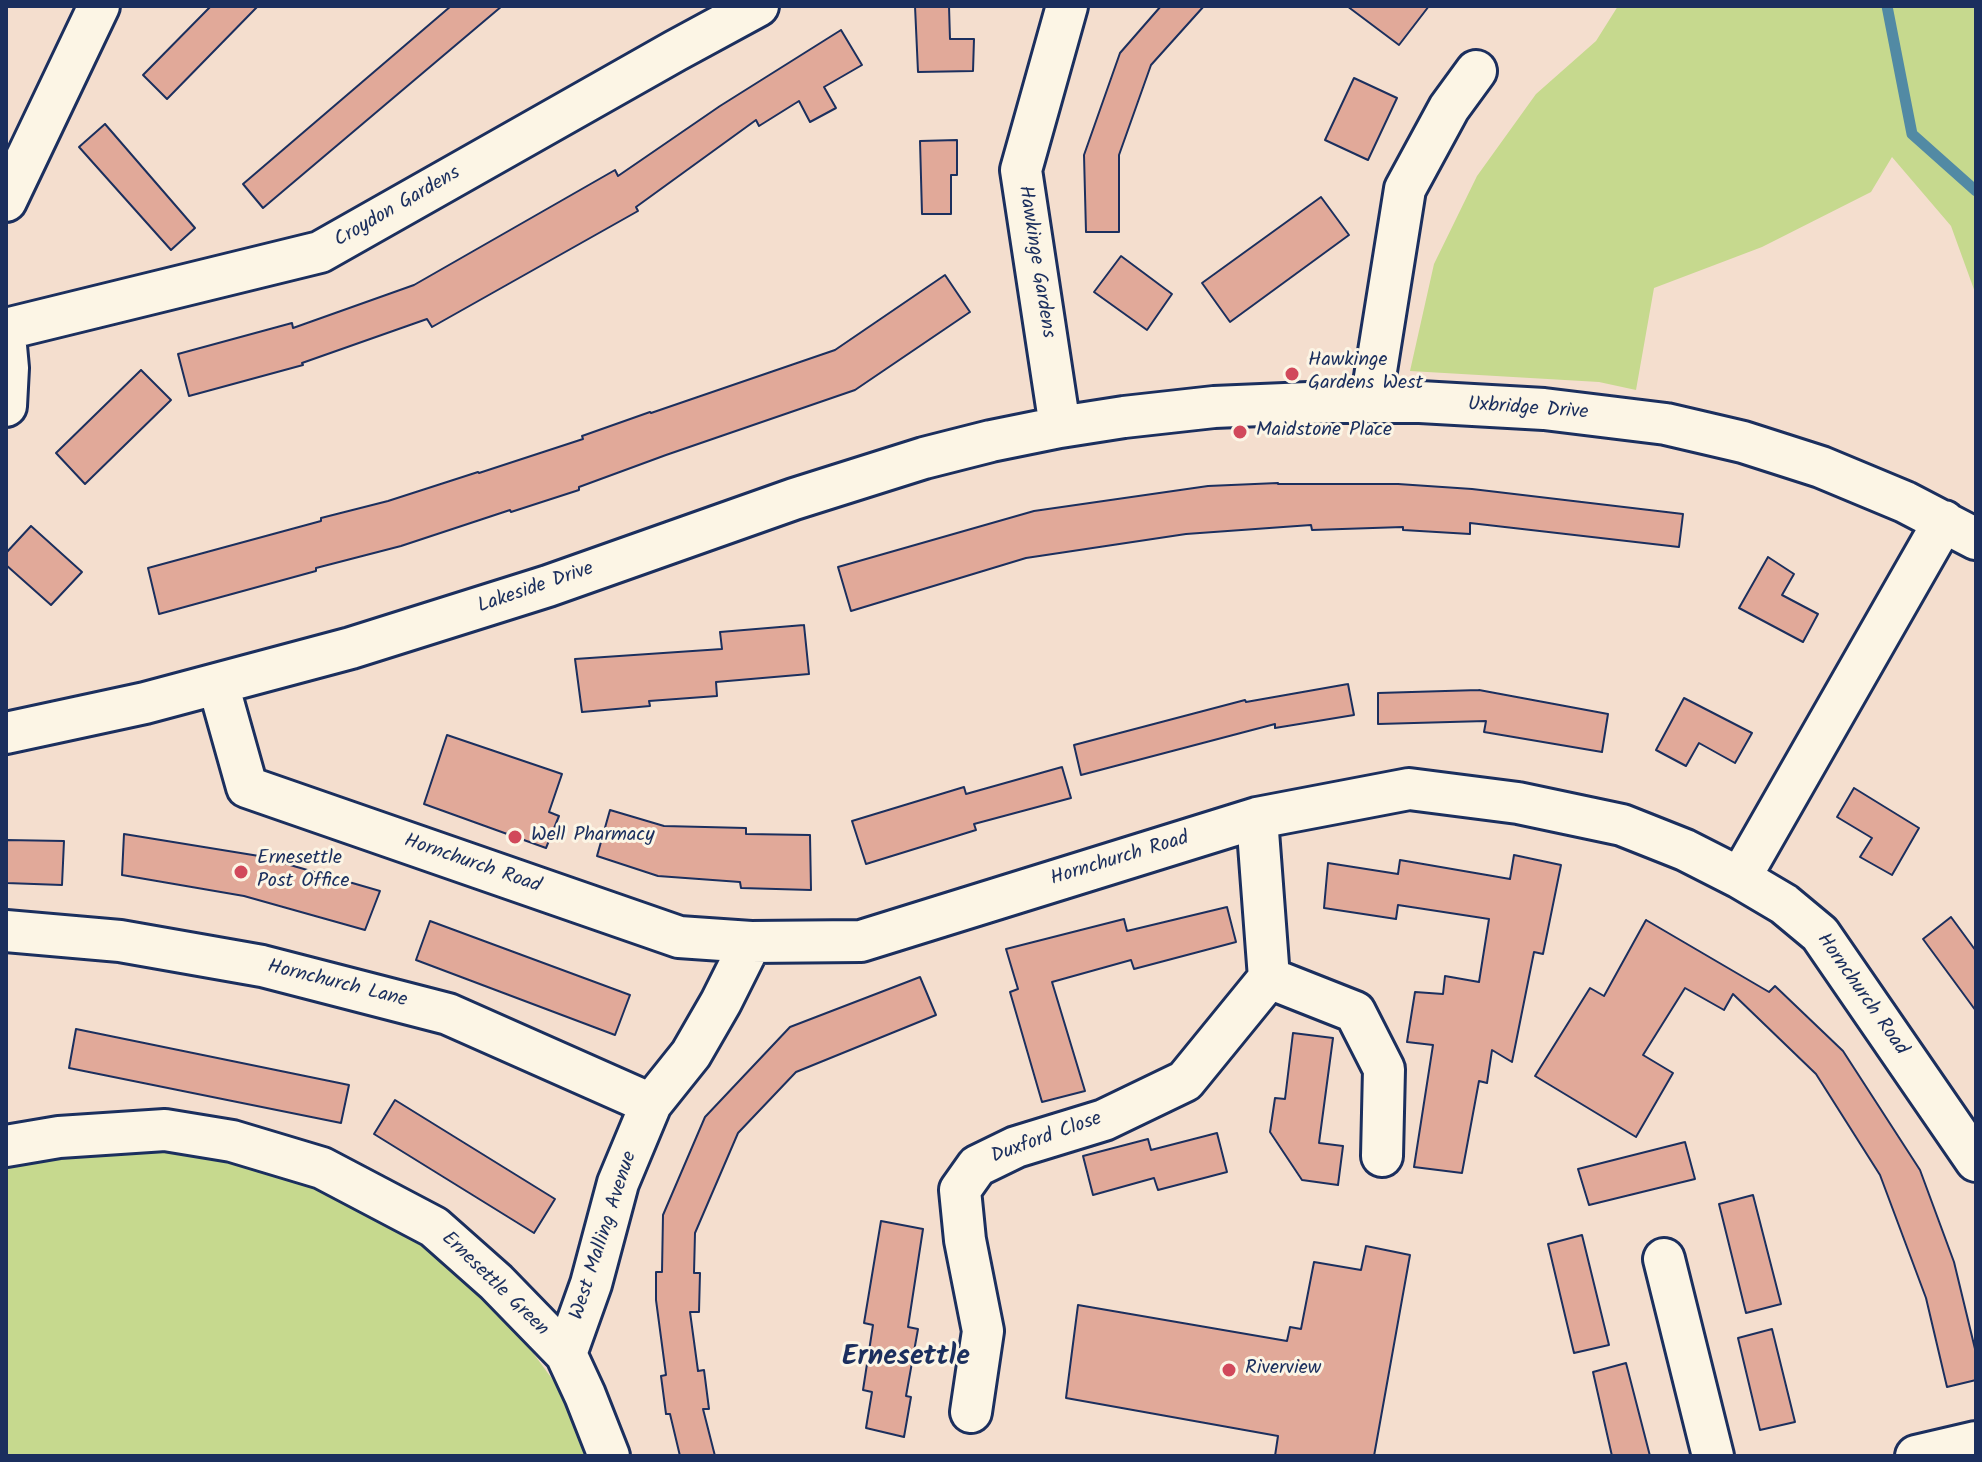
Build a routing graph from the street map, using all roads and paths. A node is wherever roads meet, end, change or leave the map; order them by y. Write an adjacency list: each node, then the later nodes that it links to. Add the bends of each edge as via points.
1 (99, 6): 5 (street)
2 (758, 6): 6 (street, Croydon Gardens, via 320,252)
3 (1067, 6): 10 (street, Hawkinge Gardens, via 1021,170)
4 (1476, 71): 8 (street, via 1449,108 1405,189)
5 (6, 201)
6 (6, 329)
7 (6, 346): 9 (street)
8 (1371, 402): 10 (street, Uxbridge Drive, via 1214,407); 11 (street, Uxbridge Drive, via 1544,409 1679,427 1821,467)
9 (6, 406)
10 (1060, 427): 12 (street, Lakeside Drive, via 856,478 453,617)
11 (1960, 530): 15 (street)
12 (218, 684): 13 (street, Lakeside Drive); 17 (street, Hornchurch Road, via 247,787 679,937)
13 (6, 733)
14 (1257, 818): 15 (street, Hornchurch Road, via 1409,789 1518,803 1622,825); 17 (street, Hornchurch Road, via 861,941); 18 (street)
15 (1740, 878): 22 (street, Hornchurch Road, via 1820,934)
16 (6, 931): 19 (street, Hornchurch Lane, via 120,941 262,966 448,1014)
17 (751, 942): 19 (street, West Malling Avenue, via 691,1054)
18 (1269, 978): 21 (street, via 1355,1012 1384,1069); 25 (street, Duxford Close, via 1185,1081 1104,1120 1016,1147 977,1166 960,1190 983,1331)
19 (651, 1104): 24 (street, West Malling Avenue, via 618,1183)
20 (6, 1146): 24 (street, Ernesettle Green, via 165,1130 232,1141 322,1168 434,1227)
21 (1382, 1156)
22 (1976, 1161)
23 (1664, 1259): 28 (street)
24 (566, 1354): 27 (street)
25 (971, 1412)
26 (1976, 1442): 29 (street)
27 (609, 1456)
28 (1713, 1456)
29 (1916, 1456)

